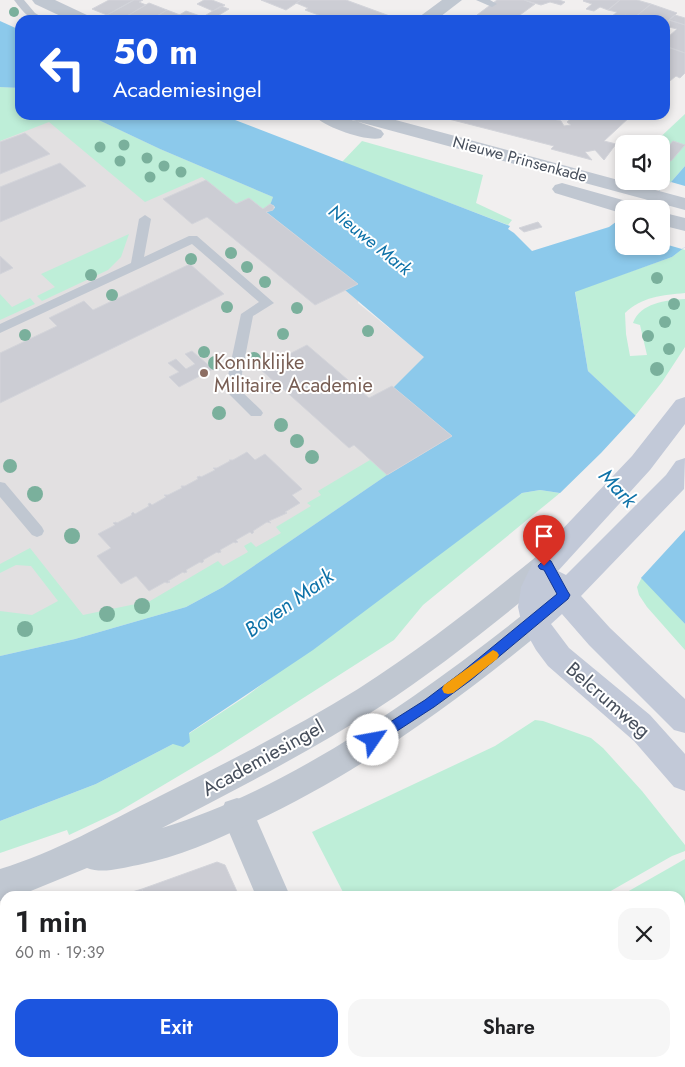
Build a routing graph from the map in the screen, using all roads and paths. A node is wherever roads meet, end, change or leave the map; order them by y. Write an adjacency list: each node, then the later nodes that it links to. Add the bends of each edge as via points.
1 (19, 0): 5 (lane)
2 (453, 0): 7 (street)
3 (481, 0): 4 (lane)
4 (492, 4)
5 (42, 10): 6 (street)
6 (62, 15)
7 (431, 15)
8 (334, 120): 11 (street, Nieuwe Prinsenkade)
9 (375, 120): 10 (street, Nieuwe Prinsenkade)
10 (685, 204)
11 (615, 205)
12 (145, 219): 15 (lane)
13 (670, 221): 14 (street)
14 (685, 225)
15 (137, 265): 16 (lane); 18 (lane, via 193,239 268,303 247,314 232,390)
16 (0, 329)
17 (685, 406): 22 (main road, Academiesingel, via 641,464)
18 (256, 413)
19 (685, 468): 23 (main road, Academiesingel)
20 (0, 487): 21 (lane)
21 (36, 531)
22 (553, 557): 23 (main road); 24 (main road, Academiesingel, via 538,577 533,592); 28 (street, Academiesingel, via 451,640 323,726)
23 (564, 595): 24 (main road, Academiesingel); 25 (main road, Belcrumweg, via 600,639)
24 (535, 621): 26 (main road, Belcrumweg, via 551,649 571,670 644,730); 27 (street, Academiesingel, via 489,659 373,740 302,782)
25 (685, 720)
26 (685, 777)
27 (237, 813): 28 (street, Academiesingel, via 169,842); 30 (street)
28 (66, 863): 29 (street, Academiesingel)
29 (0, 886)
30 (271, 891)

